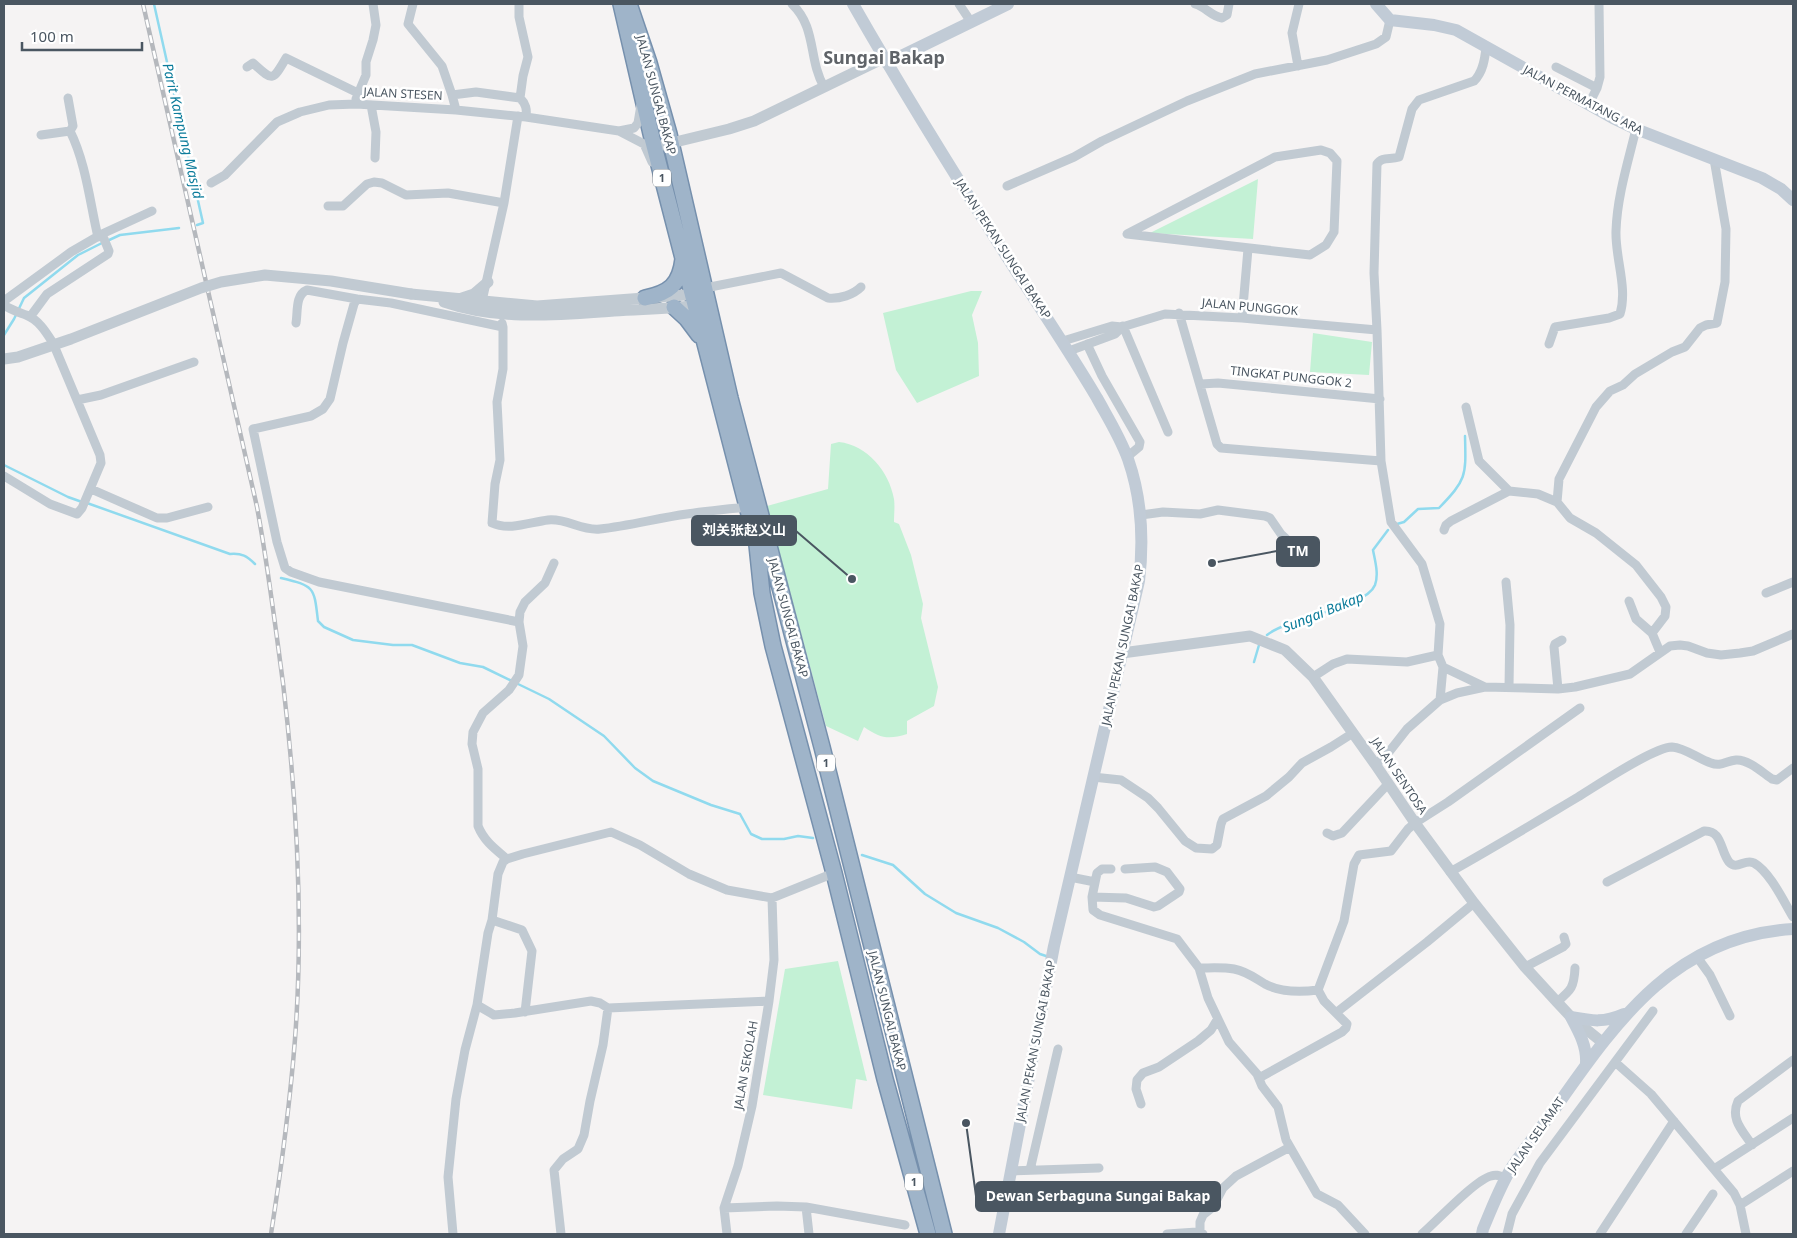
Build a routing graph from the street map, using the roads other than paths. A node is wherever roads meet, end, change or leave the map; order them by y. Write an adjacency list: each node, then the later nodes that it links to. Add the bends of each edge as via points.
1 (373, 4): 26 (street, via 376,25 366,62 366,75)
2 (413, 4): 27 (street, via 408,24 442,66)
3 (519, 4): 29 (street, via 528,57)
4 (621, 4): 15 (highway, JALAN SUNGAI BAKAP / 1)
5 (629, 4): 15 (highway, JALAN SUNGAI BAKAP / 1)
6 (792, 4): 24 (street, via 808,26 815,67)
7 (853, 4): 20 (main road, JALAN PEKAN SUNGAI BAKAP)
8 (959, 4): 17 (street)
9 (1196, 4): 10 (street, via 1222,18 1227,15)
10 (1229, 4)
11 (1299, 4): 22 (street, via 1292,33)
12 (1376, 4): 16 (main road)
13 (1599, 4): 25 (street, via 1600,77)
14 (1001, 5): 17 (main road)
15 (629, 19): 18 (highway, JALAN SUNGAI BAKAP / 1)
16 (1390, 20): 19 (main road, JALAN PERMATANG ARA, via 1456,30); 22 (street, via 1386,37 1376,44)
17 (970, 22): 20 (main road)
18 (636, 45): 30 (highway, JALAN SUNGAI BAKAP / 1); 40 (highway, JALAN SUNGAI BAKAP / 1)
19 (1486, 47): 32 (main road, JALAN PERMATANG ARA); 75 (street, via 1478,77 1419,100 1412,109 1399,157 1384,158 1376,164 1374,273)
20 (886, 60): 24 (street); 78 (main road, JALAN PEKAN SUNGAI BAKAP, via 976,209)
21 (246, 66): 26 (street, via 253,63 272,77 286,58)
22 (1298, 66): 45 (street, via 1255,74 1187,101)
23 (1556, 67): 25 (street)
24 (824, 87): 40 (street, via 754,121)
25 (1597, 88): 32 (street)
26 (358, 93): 31 (street)
27 (452, 95): 29 (street, via 476,92); 34 (street)
28 (68, 98): 37 (street, via 74,126)
29 (520, 98): 35 (street, via 527,108)
30 (642, 99): 38 (street, via 634,128); 41 (highway, JALAN SUNGAI BAKAP / 1)
31 (356, 104): 33 (street, JALAN STESEN); 44 (street, JALAN STESEN, via 329,105 277,122 225,175)
32 (1588, 104): 36 (main road, JALAN PERMATANG ARA)
33 (371, 105): 34 (street, JALAN STESEN); 42 (street, via 376,132)
34 (456, 110): 35 (street, JALAN STESEN)
35 (522, 117): 38 (street, JALAN STESEN); 48 (street)
36 (1636, 130): 43 (main road, JALAN PERMATANG ARA); 77 (street, via 1617,212 1616,249 1622,292 1620,314 1555,327)
37 (70, 131): 39 (street); 53 (street)
38 (619, 132): 46 (street, JALAN STESEN, via 644,144)
39 (41, 135)
40 (670, 143): 41 (street); 59 (highway, JALAN SUNGAI BAKAP / 1)
41 (654, 147): 46 (highway, JALAN SUNGAI BAKAP / 1)
42 (375, 158)
43 (1714, 159): 47 (main road, JALAN PERMATANG ARA, via 1762,178); 94 (street, via 1726,229 1725,282 1717,323 1700,328 1685,347 1610,391 1596,407 1559,479)
44 (211, 183)
45 (1008, 186)
46 (666, 198): 55 (highway, JALAN SUNGAI BAKAP / 1)
47 (1793, 200)
48 (504, 204): 49 (street, via 448,194 406,194 374,182 367,184 343,206); 56 (street)
49 (328, 206)
50 (152, 211): 53 (street)
51 (1158, 218): 52 (street, via 1156,228); 52 (street, via 1127,234); 54 (street, via 1275,157 1321,150 1330,153 1337,161 1334,232 1326,245 1310,255)
52 (1160, 238): 54 (street)
53 (103, 240): 63 (street, via 71,252); 70 (street, via 108,254 47,294)
54 (1248, 249): 71 (street)
55 (683, 258): 59 (highway, JALAN SUNGAI BAKAP / 1); 60 (highway, via 682,269 672,286)
56 (488, 282): 62 (street, via 474,294); 64 (street); 67 (street)
57 (861, 287): 59 (street, via 854,293 828,298 781,274)
58 (431, 297): 62 (street); 67 (street, via 458,307); 80 (street, bridge, via 285,276 245,277 201,288 70,339)
59 (702, 297): 60 (street); 66 (street); 79 (highway, JALAN SUNGAI BAKAP / 1); 184 (highway, JALAN SUNGAI BAKAP / 1, via 822,746)
60 (645, 298): 67 (street)
61 (357, 299): 72 (street, via 308,290 299,296); 73 (street); 105 (street, via 342,343 330,400 311,416 253,429 285,568 320,582)
62 (460, 299): 64 (street)
63 (4, 301)
64 (482, 301): 67 (street)
65 (4, 305): 70 (street)
66 (674, 307): 69 (street); 79 (highway, via 693,325)
67 (496, 310): 69 (street); 73 (street)
68 (1179, 313): 71 (street, JALAN PUNGGOK); 74 (street, JALAN PUNGGOK); 84 (street)
69 (511, 315): 73 (street)
70 (28, 316): 86 (street, via 44,329 53,344)
71 (1242, 318): 75 (street, JALAN PUNGGOK)
72 (296, 323)
73 (504, 327): 96 (street, via 503,369 497,402 500,460 492,523 498,526 560,520 580,528 599,530 686,514)
74 (1123, 327): 76 (street, JALAN PUNGGOK, via 1115,334); 78 (street, JALAN PUNGGOK, via 1112,326); 88 (street)
75 (1377, 330): 85 (street)
76 (1087, 344): 78 (street, JALAN PUNGGOK); 82 (street)
77 (1549, 344)
78 (1066, 346): 83 (main road, JALAN PEKAN SUNGAI BAKAP)
79 (706, 347): 96 (highway, JALAN SUNGAI BAKAP / 1)
80 (4, 359)
81 (194, 362): 86 (street, via 101,395)
82 (1102, 376): 83 (street); 89 (street, via 1140,442 1139,447)
83 (1088, 383): 89 (main road, JALAN PEKAN SUNGAI BAKAP)
84 (1201, 384): 85 (street, TINGKAT PUNGGOK 2); 90 (street, via 1217,444 1221,448)
85 (1380, 398): 90 (street)
86 (76, 400): 93 (street, via 102,463)
87 (1466, 407): 92 (street, via 1479,461)
88 (1168, 432)
89 (1127, 457): 97 (main road, JALAN PEKAN SUNGAI BAKAP)
90 (1381, 461): 111 (street, via 1391,522 1422,564 1440,624)
91 (4, 476): 93 (street, via 50,504 77,514)
92 (1509, 491): 94 (street, via 1538,494); 98 (street, via 1451,521)
93 (89, 493): 95 (street, via 157,518)
94 (1557, 502): 106 (street, via 1570,518 1596,533 1636,565 1661,597 1666,607 1665,616)
95 (208, 507)
96 (748, 507): 130 (highway, JALAN SUNGAI BAKAP / 1, via 773,646)
97 (1141, 515): 99 (street, via 1162,512 1200,514 1218,510 1265,516); 110 (main road, JALAN PEKAN SUNGAI BAKAP, via 1140,575)
98 (1444, 530)
99 (1295, 547)
100 (554, 564): 105 (street, via 545,583 525,602)
101 (1506, 582): 115 (street, via 1510,626)
102 (1793, 582): 103 (street)
103 (1766, 593)
104 (1628, 601): 106 (street, via 1636,618)
105 (519, 622): 126 (street, via 522,646 519,675 509,690 483,713 473,732 472,744 478,769 478,826 487,843)
106 (1652, 633): 109 (street)
107 (1793, 634): 109 (street, via 1753,651 1740,653 1721,655 1680,645)
108 (1562, 640): 116 (street, via 1554,647)
109 (1660, 652): 116 (street, via 1630,674)
110 (1122, 653): 113 (street, JALAN SENTOSA, via 1250,636 1285,650); 122 (main road, JALAN PEKAN SUNGAI BAKAP)
111 (1438, 655): 112 (street); 113 (street, via 1407,662 1347,659)
112 (1443, 667): 114 (street); 117 (street)
113 (1313, 678): 119 (street, JALAN SENTOSA)
114 (1485, 687): 115 (street); 117 (street)
115 (1509, 687): 116 (street)
116 (1558, 689)
117 (1440, 700): 120 (street)
118 (1580, 708): 124 (street)
119 (1352, 733): 120 (street, JALAN SENTOSA); 122 (street, via 1302,762 1266,796 1223,818 1217,845 1212,849 1196,848 1185,841 1148,798 1128,784 1121,780)
120 (1375, 764): 123 (street, JALAN SENTOSA)
121 (1793, 768): 129 (street, via 1777,780 1746,762 1738,760 1720,765 1684,750 1672,747 1661,750)
122 (1093, 777): 131 (main road, JALAN PEKAN SUNGAI BAKAP)
123 (1388, 784): 124 (street, JALAN SENTOSA); 125 (street, via 1342,832 1333,836)
124 (1415, 823): 129 (street, JALAN SENTOSA); 145 (street, via 1391,851 1360,855 1354,864 1344,921)
125 (1327, 832)
126 (507, 859): 135 (street, via 611,832 689,874 727,890); 138 (street, via 502,862 498,874)
127 (1111, 869): 132 (street, via 1097,873)
128 (1125, 869): 134 (street, via 1155,867 1167,872 1180,892 1154,907 1126,898)
129 (1450, 872): 136 (street, JALAN SENTOSA)
130 (834, 873): 135 (street); 183 (highway, JALAN SUNGAI BAKAP / 1, via 885,1079)
131 (1070, 877): 132 (street); 171 (main road, JALAN PEKAN SUNGAI BAKAP)
132 (1095, 882): 134 (street)
133 (1607, 882): 137 (street, via 1704,831 1710,831 1716,834 1729,862 1739,866 1751,862 1767,875)
134 (1092, 897): 143 (street, via 1093,910 1100,915 1176,939)
135 (772, 898): 146 (street, JALAN SEKOLAH, via 774,960)
136 (1474, 903): 142 (street, JALAN SENTOSA); 152 (street)
137 (1793, 917)
138 (492, 920): 148 (street); 151 (street, via 522,930 532,951)
139 (1793, 929): 141 (main road, JALAN SELAMAT, via 1741,936)
140 (1564, 937): 142 (street, via 1566,944)
141 (1697, 957): 153 (main road, JALAN SELAMAT, via 1653,987); 154 (street, via 1710,975)
142 (1525, 967): 147 (street, JALAN SENTOSA)
143 (1199, 968): 145 (street, via 1234,969 1267,985 1305,992); 156 (street)
144 (1575, 968): 147 (street, via 1572,989)
145 (1318, 990): 152 (street, via 1324,1001)
146 (769, 1001): 149 (street); 177 (street, JALAN SEKOLAH, via 752,1106)
147 (1556, 1002): 155 (street, JALAN SENTOSA)
148 (477, 1005): 151 (street, via 494,1015); 179 (street, via 456,1099 448,1176)
149 (608, 1008): 151 (street, via 591,1001); 180 (street, via 584,1135 578,1149 554,1170)
150 (1652, 1011): 160 (street)
151 (524, 1012)
152 (1337, 1012): 162 (street, via 1347,1024 1342,1032)
153 (1626, 1013): 155 (main road, via 1605,1021); 157 (main road, JALAN SELAMAT)
154 (1730, 1016)
155 (1571, 1017): 157 (street, JALAN SENTOSA); 161 (main road, via 1582,1040)
156 (1217, 1020): 162 (street, via 1229,1042); 163 (street, via 1198,1041 1159,1067 1143,1073 1136,1089)
157 (1602, 1042): 161 (main road, JALAN SELAMAT)
158 (1058, 1049): 170 (street)
159 (1793, 1060): 166 (street, via 1738,1101 1735,1120)
160 (1615, 1062): 165 (street, via 1651,1094); 191 (street, via 1540,1163 1512,1214)
161 (1586, 1063): 173 (main road, JALAN SELAMAT)
162 (1259, 1078): 167 (street, via 1266,1094 1278,1107)
163 (1141, 1104)
164 (1793, 1118): 166 (street)
165 (1674, 1122): 169 (street); 192 (street)
166 (1752, 1145): 169 (street)
167 (1290, 1147): 187 (street, via 1236,1176 1203,1215 1200,1222); 188 (street, via 1317,1194 1338,1205)
168 (1099, 1168): 170 (street)
169 (1714, 1169): 175 (street)
170 (1030, 1170): 171 (street)
171 (1012, 1171): 185 (main road, JALAN PEKAN SUNGAI BAKAP)
172 (1793, 1171): 175 (street)
173 (1506, 1178): 189 (street, via 1489,1176 1477,1183); 190 (main road, JALAN SELAMAT)
174 (1713, 1194): 193 (street)
175 (1740, 1205): 194 (street)
176 (806, 1207): 177 (street); 178 (street); 182 (street)
177 (724, 1208): 181 (street, JALAN SEKOLAH)
178 (905, 1225)
179 (453, 1234)
180 (560, 1234)
181 (727, 1234)
182 (809, 1234)
183 (928, 1234)
184 (944, 1234)
185 (1000, 1234)
186 (1167, 1234): 187 (street)
187 (1202, 1234)
188 (1365, 1234)
189 (1422, 1234)
190 (1482, 1234)
191 (1507, 1234)
192 (1600, 1234)
193 (1686, 1234)
194 (1746, 1234)

